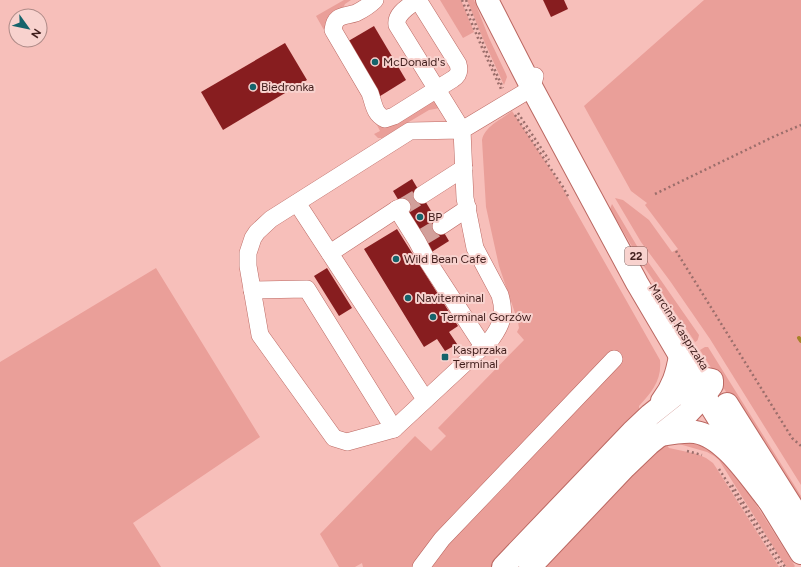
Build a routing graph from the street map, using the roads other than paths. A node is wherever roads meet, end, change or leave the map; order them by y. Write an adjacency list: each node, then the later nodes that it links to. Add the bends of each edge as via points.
1 (356, 0): 5 (lane)
2 (374, 0): 5 (lane, via 361,10)
3 (418, 0): 7 (lane, via 398,17 397,25); 7 (lane, via 459,68 457,76)
4 (488, 0): 6 (main road, 22)
5 (342, 16): 7 (lane, via 336,20 333,30 370,93 372,105 381,117 385,119 394,116)
6 (538, 84): 8 (lane); 17 (main road, Marcina Kasprzaka / 22, via 637,283); 19 (main road, Marcina Kasprzaka / 22, via 658,297 693,348)
7 (437, 89): 8 (lane)
8 (462, 130): 9 (lane); 11 (lane, via 410,131)
9 (464, 168): 10 (lane); 12 (lane)
10 (422, 195)
11 (297, 203): 14 (lane); 15 (lane, via 271,219 253,238 247,260)
12 (468, 208): 13 (lane); 16 (lane, via 475,248 500,295 503,312 499,328)
13 (441, 226)
14 (330, 253): 16 (lane, via 400,208 419,240 427,260); 20 (lane)
15 (252, 290): 22 (lane, via 307,289); 22 (lane, via 260,335 334,438 347,442)
16 (483, 346): 20 (lane)
17 (680, 356): 19 (main road, Marcina Kasprzaka / 22); 21 (main road, via 668,393)
18 (614, 359): 27 (lane, via 442,539)
19 (704, 386): 21 (main road, via 684,388); 23 (main road, via 688,413); 24 (main road, Marcina Kasprzaka / 22); 25 (main road, Marcina Kasprzaka / 22)
20 (426, 399): 22 (lane)
21 (650, 415): 28 (main road)
22 (394, 429)
23 (663, 434): 24 (main road, via 697,432 718,442 737,460); 29 (main road, via 625,467)
24 (768, 501): 26 (main road, Marcina Kasprzaka / 22)
25 (801, 521)
26 (801, 553)
27 (420, 567)
28 (502, 567)
29 (530, 567)

